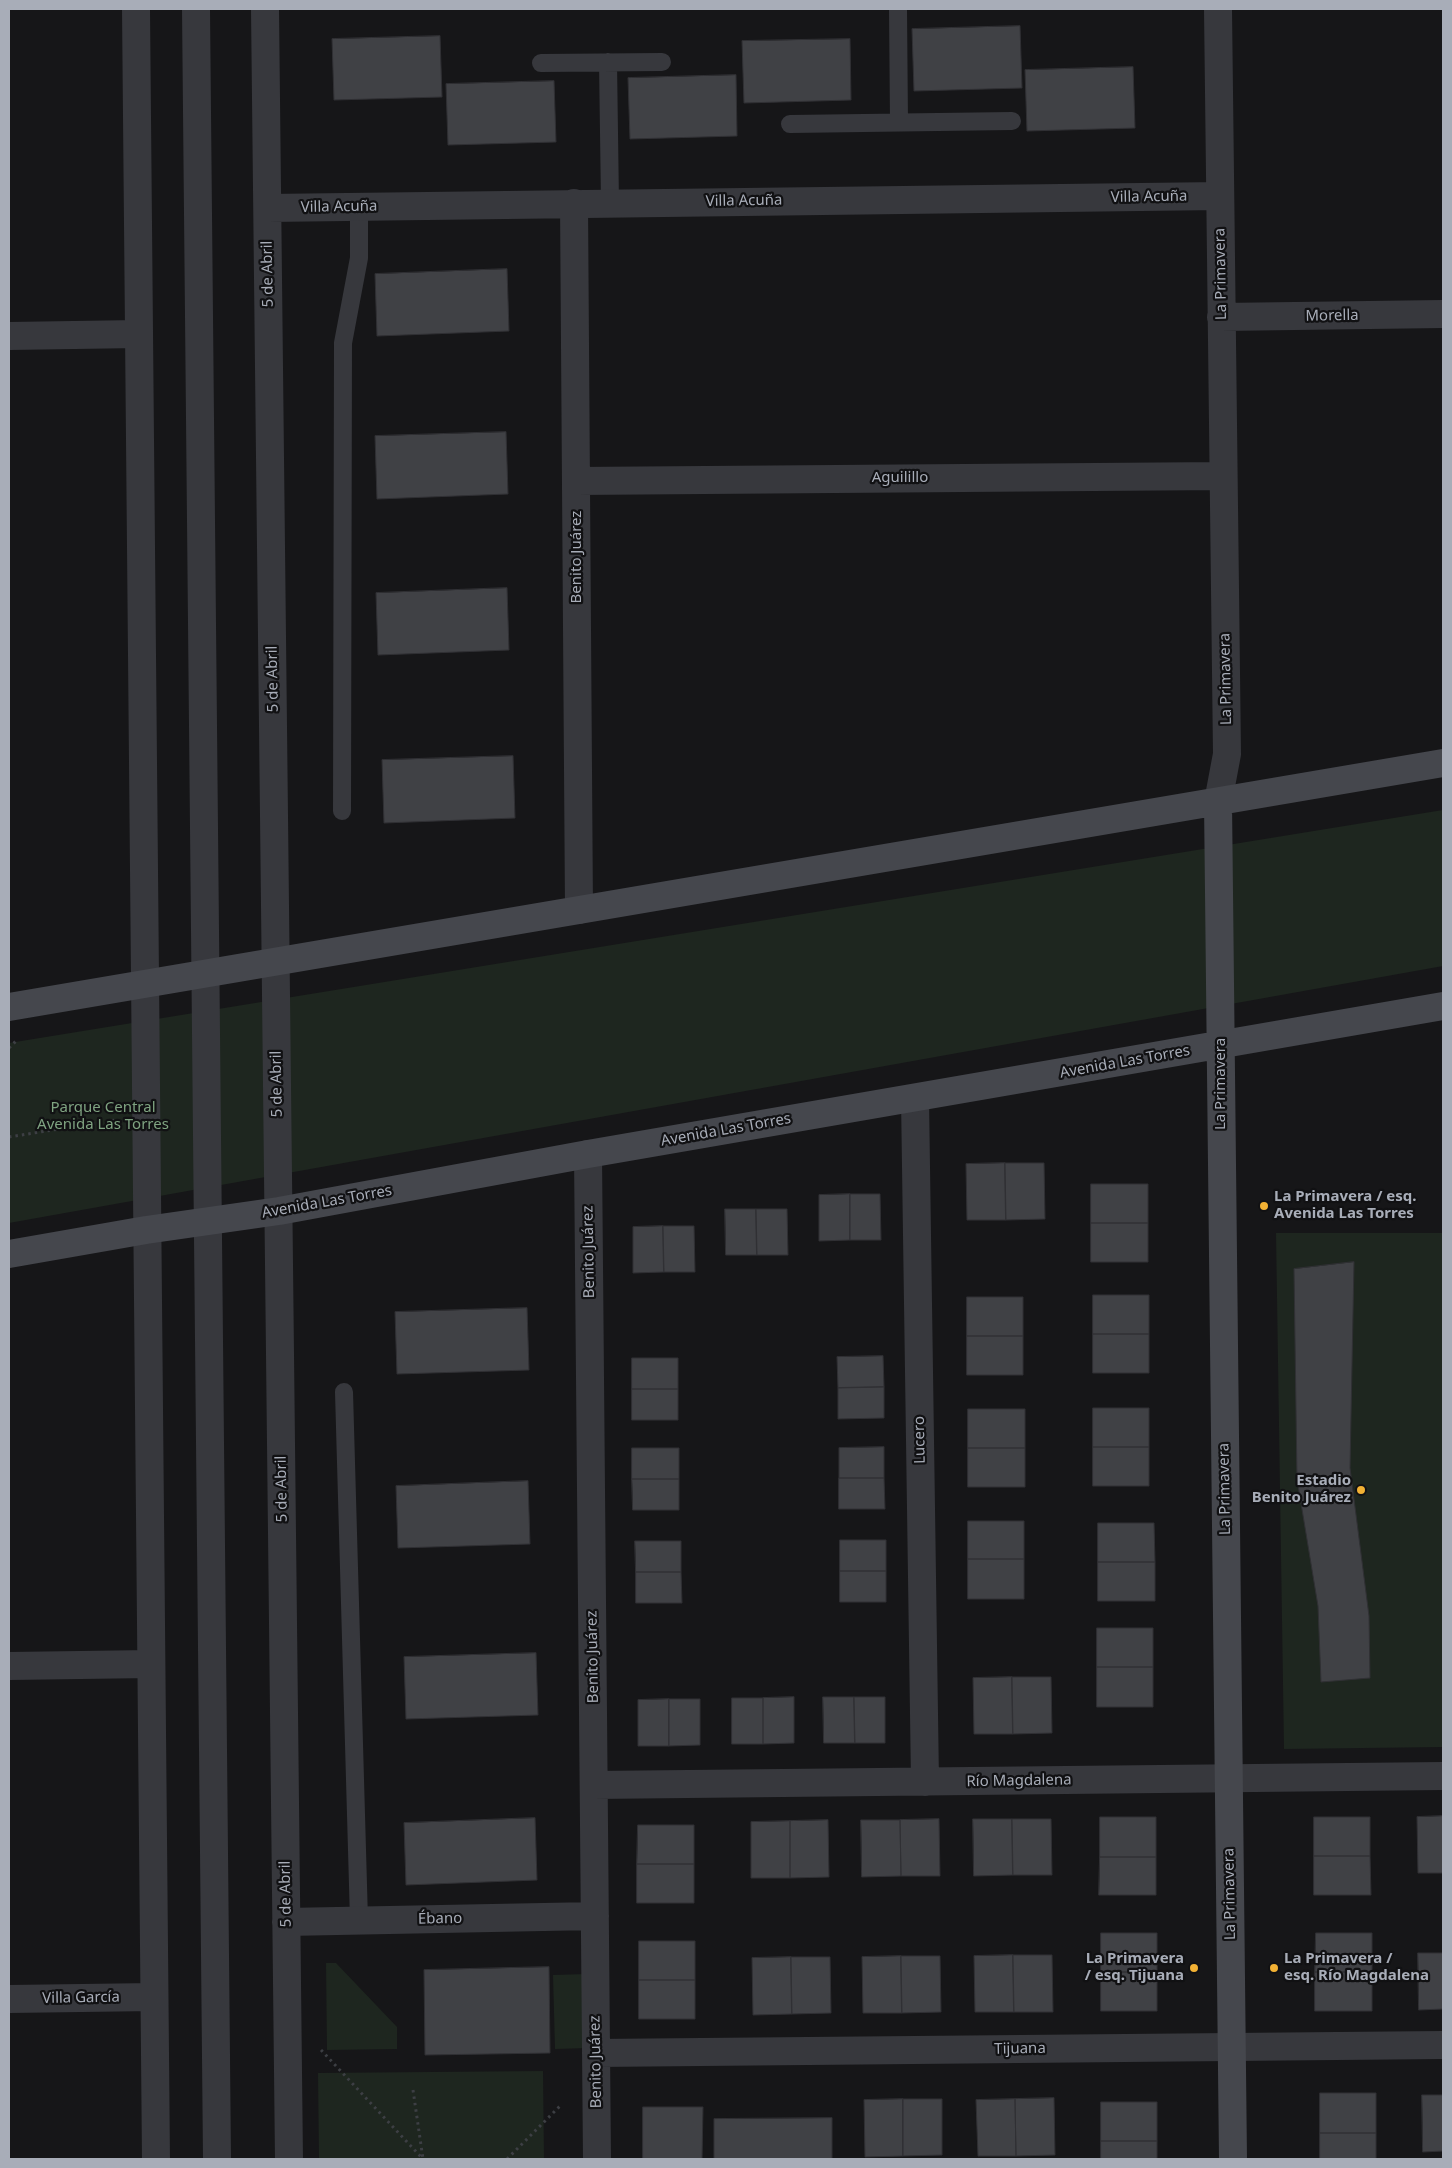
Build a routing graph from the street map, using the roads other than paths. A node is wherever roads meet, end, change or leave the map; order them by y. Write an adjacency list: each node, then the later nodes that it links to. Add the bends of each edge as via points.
1 (136, 9): 19 (street)
2 (196, 9): 28 (street)
3 (265, 9): 16 (street, 5 de Abril)
4 (898, 9): 10 (lane)
5 (1218, 9): 12 (street, La Primavera)
6 (608, 62): 7 (lane); 8 (lane); 14 (lane)
7 (662, 62)
8 (540, 63)
9 (1012, 121): 10 (lane)
10 (899, 122): 11 (lane)
11 (790, 124)
12 (1220, 196): 14 (street, Villa Acuña); 18 (street, La Primavera)
13 (574, 203): 14 (street, Villa Acuña); 15 (street, Villa Acuña); 22 (street, Benito Juárez)
14 (610, 203)
15 (359, 206): 16 (street, Villa Acuña); 25 (lane, via 359,258 343,343)
16 (268, 208): 27 (street, 5 de Abril)
17 (1443, 314): 18 (street, Morella)
18 (1222, 317): 21 (street, La Primavera)
19 (139, 334): 20 (street); 29 (street)
20 (9, 336)
21 (1223, 476): 22 (street, Aguilillo); 24 (street, La Primavera, via 1227,754)
22 (576, 481): 26 (street, Benito Juárez)
23 (1443, 763): 24 (street)
24 (1218, 802): 26 (street); 32 (street, La Primavera)
25 (342, 812)
26 (579, 910): 27 (street)
27 (276, 962): 28 (street); 35 (street, 5 de Abril)
28 (204, 974): 29 (street); 36 (street)
29 (144, 984): 31 (street); 37 (street)
30 (1443, 1006): 32 (street, Avenida Las Torres)
31 (9, 1007)
32 (1221, 1046): 33 (street, Avenida Las Torres); 43 (street, La Primavera)
33 (915, 1098): 34 (street, Avenida Las Torres); 44 (street, Lucero)
34 (588, 1154): 35 (street, Avenida Las Torres); 45 (street, Benito Juárez)
35 (279, 1211): 36 (street, Avenida Las Torres); 48 (street, 5 de Abril)
36 (208, 1221): 37 (street, Avenida Las Torres); 55 (street)
37 (146, 1230): 38 (street, Avenida Las Torres); 40 (street)
38 (9, 1254)
39 (344, 1392): 47 (lane)
40 (151, 1664): 41 (street); 49 (street)
41 (9, 1666)
42 (1443, 1776): 43 (street, Río Magdalena)
43 (1229, 1778): 44 (street, Río Magdalena); 52 (street, La Primavera)
44 (925, 1782): 45 (street, Río Magdalena)
45 (594, 1785): 46 (street, Benito Juárez)
46 (595, 1916): 47 (street, Ébano); 53 (street, Benito Juárez)
47 (359, 1920): 48 (street, Ébano)
48 (286, 1922): 56 (street, 5 de Abril)
49 (154, 1997): 50 (street, Villa García); 54 (street)
50 (9, 1999)
51 (1443, 2046): 52 (street, Tijuana)
52 (1231, 2047): 53 (street, Tijuana); 58 (street, La Primavera)
53 (596, 2062): 57 (street, Benito Juárez)
54 (156, 2159)
55 (216, 2159)
56 (289, 2159)
57 (597, 2159)
58 (1233, 2159)

